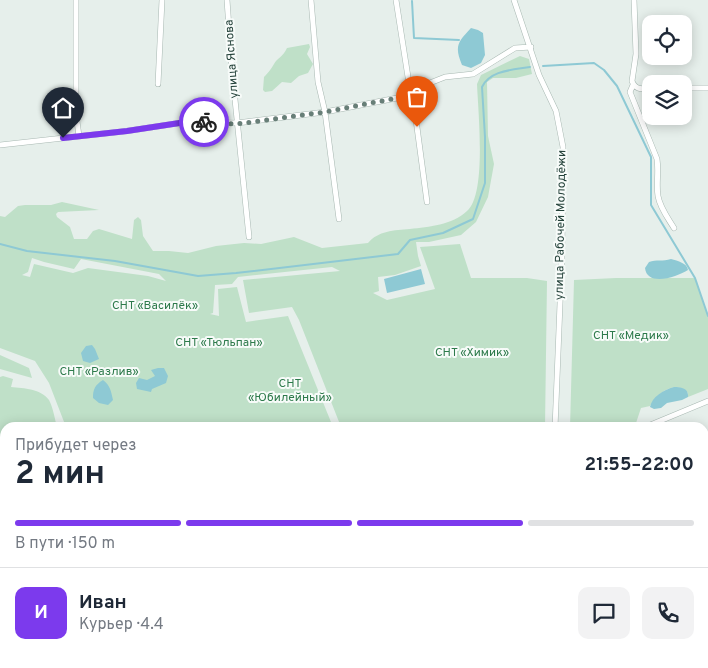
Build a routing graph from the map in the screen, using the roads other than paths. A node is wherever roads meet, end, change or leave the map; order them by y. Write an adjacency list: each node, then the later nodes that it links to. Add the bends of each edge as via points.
1 (76, 0): 17 (street, via 76,114)
2 (162, 0): 9 (street)
3 (227, 0): 16 (street, улица Яснова)
4 (311, 0): 15 (street, via 318,82)
5 (396, 0): 14 (street)
6 (514, 0): 8 (street, улица Рабочей Молодёжи)
7 (634, 0): 10 (street, via 636,54)
8 (531, 48): 14 (street, via 515,48 473,74 445,78); 24 (street, улица Рабочей Молодёжи, via 539,75 556,111 563,147)
9 (158, 84)
10 (633, 85): 13 (street); 21 (street, via 630,92 657,160 658,195)
11 (692, 88): 12 (street)
12 (708, 88)
13 (642, 89)
14 (412, 90): 15 (street, via 397,98); 19 (street)
15 (325, 112): 16 (street); 20 (street)
16 (237, 124): 17 (street, via 186,122); 22 (street, улица Яснова)
17 (79, 136): 18 (street)
18 (0, 145)
19 (427, 202)
20 (339, 219)
21 (674, 228)
22 (249, 237)
23 (708, 401): 25 (street)
24 (555, 422)
25 (657, 422)

